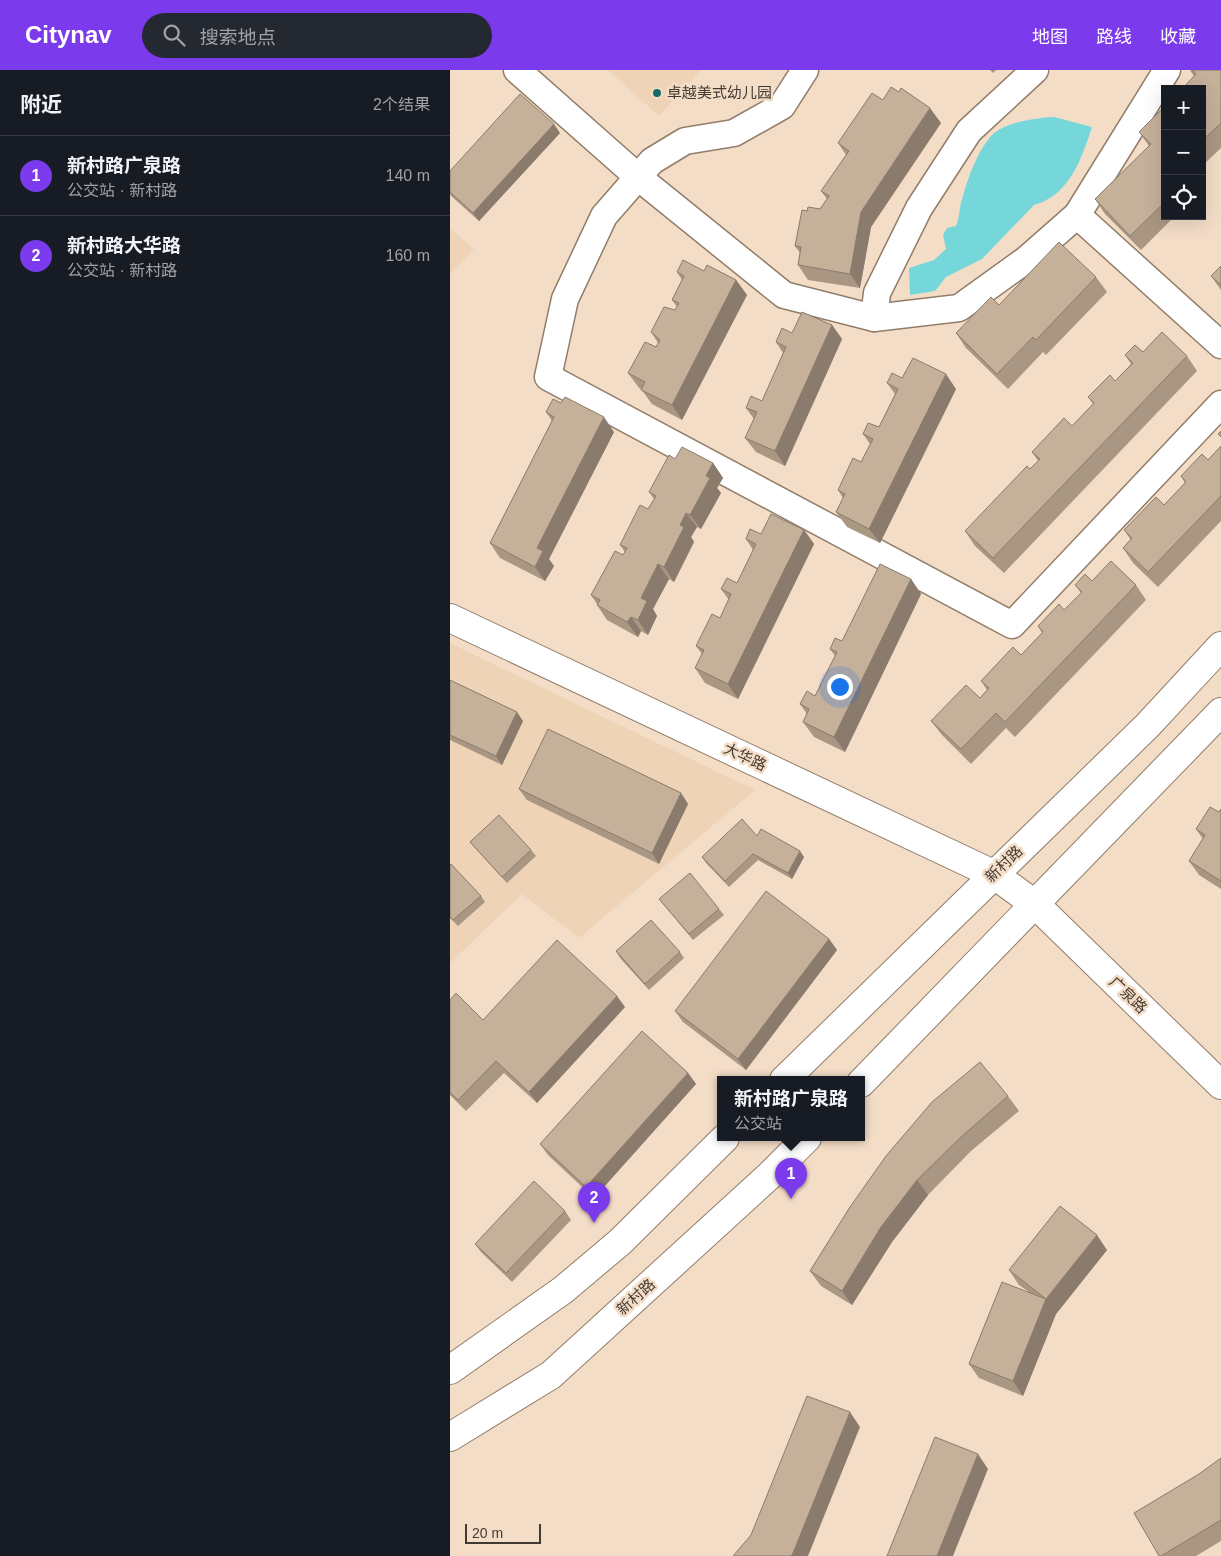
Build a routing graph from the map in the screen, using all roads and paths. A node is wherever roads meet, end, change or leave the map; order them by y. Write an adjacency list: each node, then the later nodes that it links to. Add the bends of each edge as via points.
1 (517, 70): 5 (street)
2 (805, 70): 5 (street, via 782,106 734,133 685,141 652,161)
3 (1035, 70): 7 (street, via 969,131 919,208 877,293)
4 (1167, 70): 6 (street)
5 (638, 177): 7 (street, via 784,295); 9 (street, via 604,216 565,299 548,377 1012,625)
6 (1077, 215): 7 (street, via 1027,259 959,308); 8 (street)
7 (874, 318)
8 (1221, 345)
9 (1221, 404)
10 (450, 618): 13 (main road, 大华路)
11 (1221, 646): 13 (main road, 新村路, via 1148,725)
12 (1221, 712): 14 (main road)
13 (993, 874): 14 (main road, 大华路); 15 (main road, 新村路)
14 (1036, 905): 16 (main road); 17 (main road, 广泉路)
15 (788, 1076)
16 (865, 1079)
17 (1221, 1085)
18 (722, 1141): 20 (main road, via 620,1242 563,1290)
19 (804, 1141): 21 (main road, 新村路, via 551,1374)
20 (450, 1370)
21 (450, 1437)

